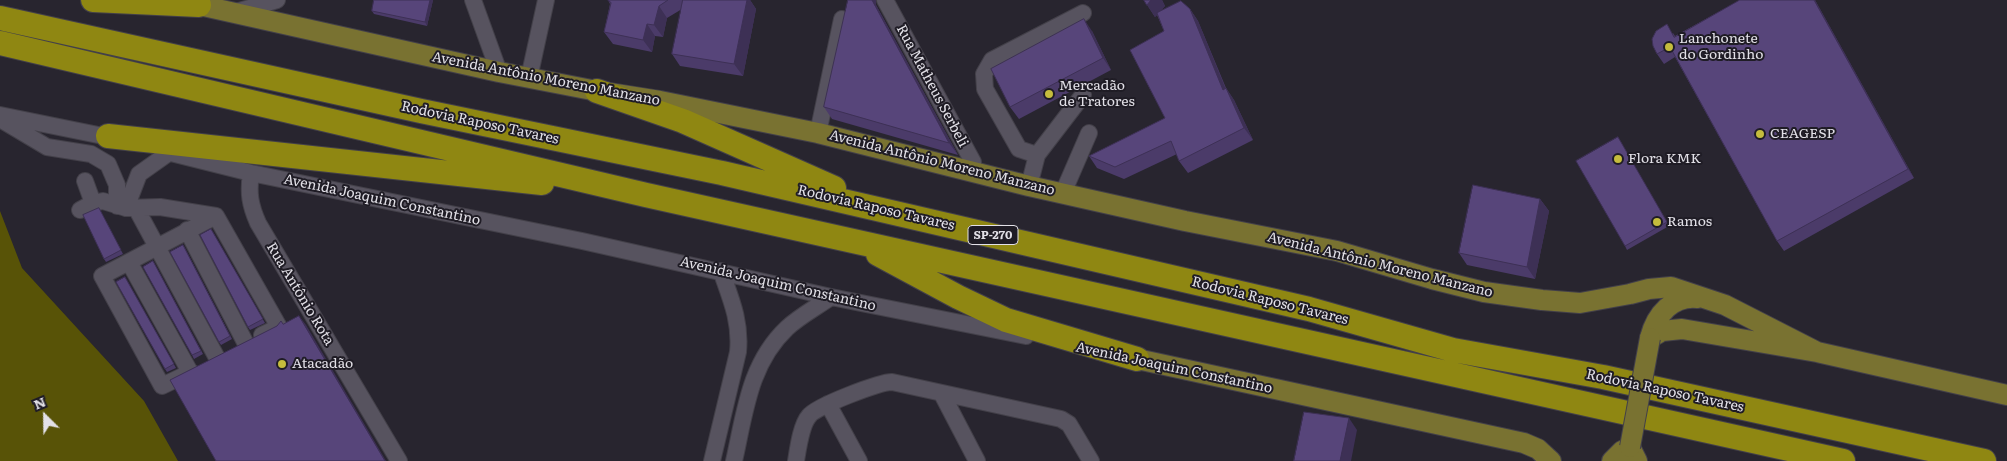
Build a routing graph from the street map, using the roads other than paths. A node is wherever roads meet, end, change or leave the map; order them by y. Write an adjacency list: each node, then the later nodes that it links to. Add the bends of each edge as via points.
1 (93, 0): 6 (highway)
2 (277, 0): 7 (street)
3 (473, 0): 12 (street)
4 (546, 0): 13 (street)
5 (885, 0): 24 (street, Rua Matheus Serbeli, via 973,162)
6 (190, 2): 7 (main road, Avenida Antônio Moreno Manzano)
7 (236, 12): 12 (main road, Avenida Antônio Moreno Manzano)
8 (1083, 12): 22 (street, via 992,60 984,74 985,88 1019,149)
9 (0, 18): 33 (highway, Rodovia Raposo Tavares / SP-270, via 421,111 722,172)
10 (842, 19): 18 (street)
11 (0, 43): 28 (highway, Rodovia Raposo Tavares)
12 (499, 72): 13 (main road, Avenida Antônio Moreno Manzano)
13 (529, 78): 14 (main road, Avenida Antônio Moreno Manzano)
14 (597, 92): 18 (main road, Avenida Antônio Moreno Manzano, via 660,101); 33 (highway, via 683,122 833,188)
15 (1083, 96): 22 (street)
16 (0, 115): 20 (street, Avenida Joaquim Constantino)
17 (0, 118): 29 (street, via 48,147 91,154 108,164)
18 (818, 133): 24 (main road, Avenida Antônio Moreno Manzano)
19 (1089, 133): 27 (street)
20 (108, 136): 21 (street, Avenida Joaquim Constantino); 28 (highway)
21 (170, 152): 23 (street, Avenida Joaquim Constantino); 29 (street, via 139,174)
22 (1037, 155): 26 (street)
23 (250, 173): 36 (street, Avenida Joaquim Constantino); 49 (street, Rua Antônio Rota, via 250,206 258,223)
24 (972, 173): 26 (main road, Avenida Antônio Moreno Manzano)
25 (85, 181): 29 (street, via 87,206 103,202)
26 (1029, 186): 27 (main road, Avenida Antônio Moreno Manzano)
27 (1064, 193): 38 (main road, Avenida Antônio Moreno Manzano, via 1337,251 1484,292 1580,302 1671,287)
28 (646, 195): 32 (highway, Rodovia Raposo Tavares)
29 (126, 207): 30 (street, via 160,207); 34 (street)
30 (216, 216): 31 (street); 40 (street, via 279,327)
31 (187, 230): 34 (street); 40 (street)
32 (852, 241): 43 (highway, via 1006,320); 58 (highway, Rodovia Raposo Tavares)
33 (1015, 241): 59 (highway, Rodovia Raposo Tavares / SP-270, via 1309,309 1453,350 1603,377)
34 (157, 247): 35 (street); 42 (street)
35 (129, 262): 44 (street); 44 (street, via 102,276 162,386)
36 (721, 271): 37 (street, Avenida Joaquim Constantino); 50 (street, via 740,335)
37 (831, 296): 43 (street, Avenida Joaquim Constantino); 51 (street, via 789,326 762,360 751,384)
38 (1700, 298): 39 (main road, Avenida Antônio Moreno Manzano, via 1688,297 1672,303 1655,322); 41 (main road, Avenida Antônio Moreno Manzano, via 1725,305)
39 (1650, 338): 41 (main road, Avenida Antônio Moreno Manzano, via 1662,332 1682,329); 48 (main road, bridge)
40 (246, 344): 42 (street)
41 (1817, 352): 46 (main road, Avenida Antônio Moreno Manzano)
42 (217, 358): 44 (street)
43 (1137, 359): 56 (main road, Avenida Joaquim Constantino, via 1524,443 1538,449)
44 (190, 372)
45 (942, 394): 47 (street, via 885,382); 54 (street); 55 (street, via 1065,421)
46 (2007, 395)
47 (828, 404): 52 (street, via 807,419); 53 (street)
48 (1633, 454): 57 (main road, via 1622,451)
49 (399, 461)
50 (712, 461)
51 (734, 461)
52 (796, 461)
53 (859, 461)
54 (977, 461)
55 (1091, 461)
56 (1551, 461)
57 (1612, 461)
58 (1842, 461)
59 (1984, 461)

